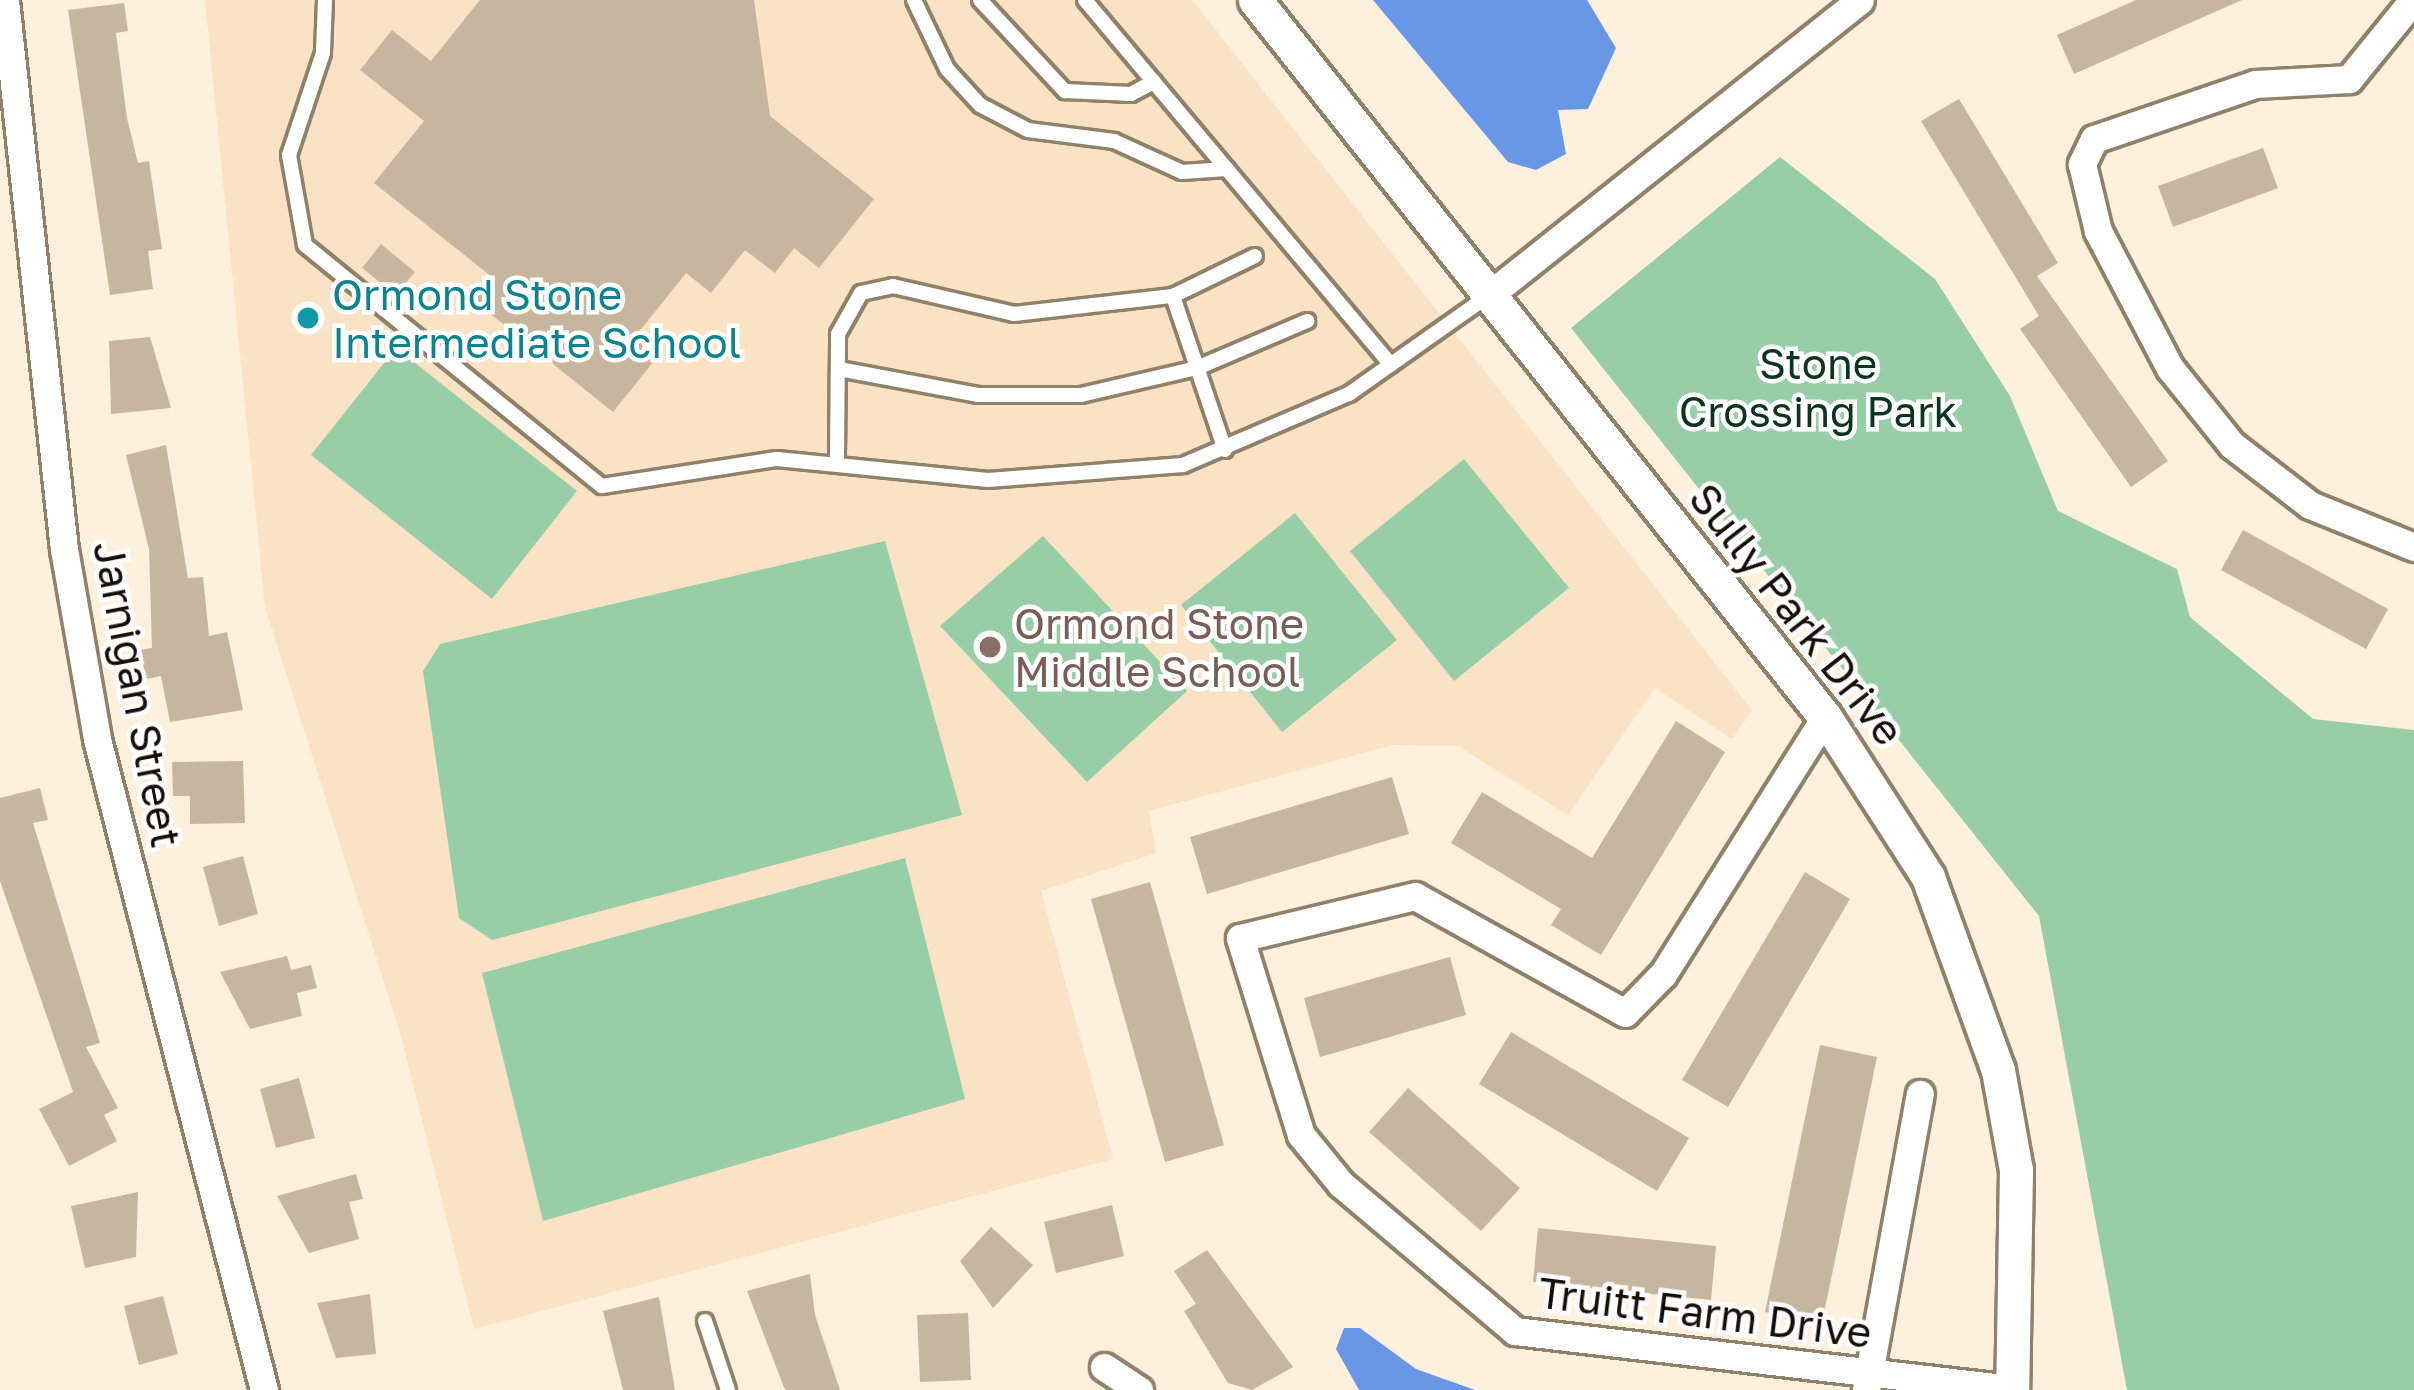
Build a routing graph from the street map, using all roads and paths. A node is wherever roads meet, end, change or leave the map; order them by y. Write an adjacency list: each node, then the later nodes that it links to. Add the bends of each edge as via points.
1 (5, 0): 26 (street, Jarnigan Street, via 64,549 97,739)
2 (325, 0): 19 (lane, via 323,53 289,155 297,227 327,271 602,486)
3 (914, 0): 10 (lane, via 947,69 980,105 1028,130 1114,141 1182,172)
4 (980, 0): 9 (lane, via 1065,91 1131,94)
5 (1085, 0): 9 (lane)
6 (1255, 0): 13 (street, Sully Park Drive)
7 (1860, 0): 13 (street)
8 (2413, 0): 20 (street, via 2348,79 2254,83 2094,139 2082,164 2098,231 2170,368 2232,445 2310,505)
9 (1154, 82): 10 (lane)
10 (1227, 169): 15 (lane)
11 (1255, 256): 12 (lane)
12 (1173, 296): 16 (lane); 17 (lane, via 1014,314 876,287 842,320)
13 (1488, 296): 15 (lane); 21 (street, Sully Park Drive)
14 (1306, 321): 16 (lane)
15 (1391, 365): 18 (lane)
16 (1197, 368): 17 (lane, via 1018,398); 18 (lane)
17 (839, 369): 19 (lane)
18 (1225, 450): 19 (lane, via 1087,479 988,480)
19 (837, 458)
20 (2414, 547)
21 (1825, 717): 25 (street, Truitt Farm Drive, via 1663,974 1625,1013 1414,896 1240,938 1301,1135 1357,1198 1515,1331); 29 (street, Sully Park Drive, via 1928,877 1998,1070 2020,1274)
22 (1920, 1094): 25 (street)
23 (705, 1321): 27 (lane)
24 (1104, 1367): 28 (street)
25 (1866, 1382): 29 (street, Truitt Farm Drive)
26 (264, 1390)
27 (728, 1390)
28 (1139, 1390)
29 (2012, 1390)

